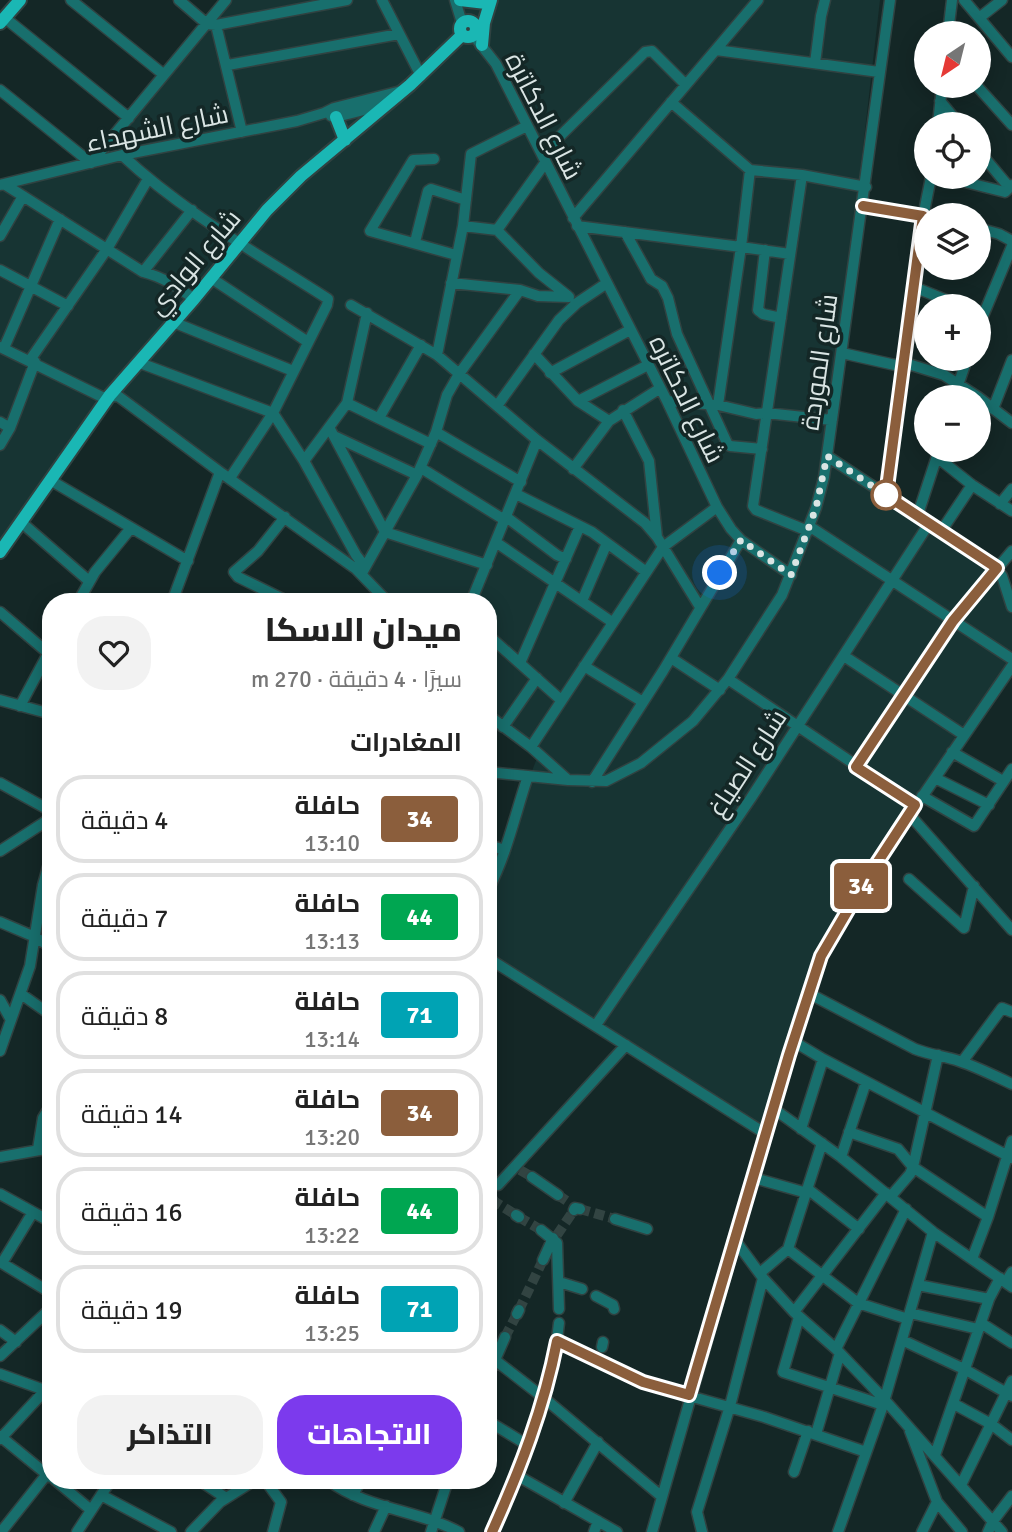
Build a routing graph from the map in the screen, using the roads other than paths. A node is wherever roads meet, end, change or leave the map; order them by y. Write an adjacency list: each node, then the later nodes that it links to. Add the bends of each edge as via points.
1 (11, 0): 16 (main road)
2 (20, 0): 16 (main road)
3 (71, 0): 27 (street)
4 (179, 0): 19 (street)
5 (226, 0): 19 (street)
6 (347, 0): 19 (street)
7 (382, 0): 21 (street)
8 (459, 0): 15 (main road); 20 (street, شارع الدكاترة)
9 (758, 0): 22 (street)
10 (825, 0): 24 (street)
11 (890, 0): 26 (street, شارع الموردة)
12 (952, 0): 18 (street)
13 (964, 0): 17 (street)
14 (1002, 0): 17 (street)
15 (488, 1): 20 (main road, شارع الوادي); 20 (main road, via 484,23)
16 (2, 18): 40 (street)
17 (979, 18): 23 (street)
18 (949, 21)
19 (212, 24): 25 (street); 27 (street)
20 (470, 30): 28 (main road, شارع الوادي); 42 (street, شارع الدكاترة, via 496,64)
21 (399, 34): 25 (street); 28 (street)
22 (716, 50): 24 (street); 29 (street)
23 (1012, 57)
24 (815, 63): 26 (street)
25 (228, 65): 43 (street)
26 (879, 72): 55 (street, شارع الموردة)
27 (163, 74): 40 (street)
28 (421, 76): 30 (main road, شارع الوادي)
29 (686, 85): 34 (street); 47 (street, via 652,51 645,52)
30 (404, 90): 36 (main road, شارع الوادي); 39 (street, شارع الشهداء, via 334,108)
31 (4, 93): 35 (street); 48 (street)
32 (988, 98): 41 (street)
33 (940, 100): 37 (street); 38 (street)
34 (671, 102): 50 (street); 64 (street)
35 (0, 104)
36 (388, 104): 39 (street, شارع الشهداء); 44 (main road, شارع الوادي)
37 (938, 112)
38 (950, 112)
39 (330, 115): 43 (street, شارع الشهداء); 44 (main road)
40 (129, 118): 48 (street)
41 (1012, 125)
42 (527, 126): 47 (street, شارع الدكاترة); 58 (street, via 471,154)
43 (242, 132): 45 (street, شارع الشهداء)
44 (345, 140): 71 (main road, شارع الوادي, via 284,193)
45 (122, 155): 48 (street, شارع الشهداء); 52 (street)
46 (434, 159): 70 (street, via 413,160 370,231)
47 (544, 159): 64 (street, شارع الدكاترة); 66 (street)
48 (91, 163): 53 (street, شارع الشهداء)
49 (991, 165): 56 (street)
50 (750, 170): 51 (street); 73 (street)
51 (802, 175): 55 (street); 76 (street)
52 (148, 179): 61 (street); 74 (street)
53 (2, 185): 57 (street)
54 (991, 185): 56 (street)
55 (866, 187): 60 (street, شارع الموردة)
56 (1009, 188): 59 (street)
57 (23, 196): 63 (street); 69 (street)
58 (466, 200): 65 (street); 70 (street, via 428,191)
59 (1012, 202)
60 (863, 206): 62 (street); 100 (street, شارع الموردة)
61 (192, 210): 71 (street); 79 (street)
62 (914, 215)
63 (60, 219): 74 (street); 84 (street)
64 (575, 222): 67 (street); 82 (street, شارع الدكاتره)
65 (463, 226): 66 (street); 77 (street)
66 (497, 230): 90 (street)
67 (625, 232): 73 (street); 119 (street, via 650,279 662,285 677,334)
68 (991, 232): 72 (street)
69 (0, 236)
70 (415, 242): 77 (street)
71 (240, 243): 80 (main road, شارع الوادي); 97 (street, via 328,299)
72 (1012, 243): 88 (street)
73 (741, 247): 75 (street); 119 (street)
74 (107, 248): 79 (street); 92 (street)
75 (765, 250): 76 (street); 94 (street, via 758,310)
76 (790, 254): 94 (street)
77 (456, 255): 83 (street)
78 (0, 270): 84 (street)
79 (143, 272): 89 (street, via 172,282)
80 (211, 278): 89 (main road, شارع الوادي); 97 (street)
81 (915, 280): 85 (street)
82 (607, 283): 90 (street); 96 (street, شارع الدكاتره)
83 (451, 284): 86 (street); 101 (street)
84 (30, 285): 92 (street); 99 (street)
85 (914, 287): 87 (street); 106 (street)
86 (520, 290): 90 (street); 111 (street)
87 (931, 294)
88 (990, 294)
89 (194, 299): 95 (main road, شارع الوادي)
90 (573, 300): 102 (street)
91 (351, 305): 93 (street)
92 (68, 306): 104 (street)
93 (367, 313): 98 (street); 118 (street)
94 (781, 318): 124 (street)
95 (173, 322): 105 (main road, شارع الوادي); 108 (street)
96 (630, 330): 107 (street, شارع الدكاتره); 110 (street)
97 (307, 342): 108 (street)
98 (421, 345): 101 (street); 125 (street)
99 (2, 347): 104 (street)
100 (842, 353): 106 (street, via 895,365); 126 (street, شارع الموردة)
101 (437, 355): 111 (street)
102 (534, 355): 110 (street); 120 (street)
103 (1012, 360): 121 (street)
104 (33, 361): 115 (street, via 102,397); 129 (street)
105 (140, 363): 115 (main road, شارع الوادي); 123 (street)
106 (905, 363): 112 (street); 149 (street)
107 (648, 365): 114 (street, شارع الدكاتره); 116 (street)
108 (293, 371): 123 (street)
109 (963, 371): 112 (street)
110 (550, 373): 116 (street)
111 (459, 374): 120 (street); 130 (street)
112 (959, 383): 113 (street)
113 (962, 385)
114 (659, 389): 117 (street, شارع الدكاتره); 122 (street)
115 (110, 395): 141 (street, via 118,396); 144 (main road, شارع الوادي)
116 (578, 401): 128 (street)
117 (667, 401): 119 (street); 151 (street, شارع الدكاتره)
118 (347, 402): 125 (street); 131 (street)
119 (714, 404): 124 (street); 135 (street, via 730,446)
120 (497, 406): 132 (street)
121 (993, 409): 127 (street)
122 (623, 410): 128 (street); 164 (street, via 649,461)
123 (273, 413): 137 (street); 143 (street)
124 (766, 413): 126 (street); 135 (street)
125 (379, 418): 133 (street)
126 (832, 420): 136 (street, شارع الموردة)
127 (1011, 420)
128 (609, 421): 140 (street)
129 (5, 425): 134 (street)
130 (436, 432): 133 (street); 145 (street)
131 (332, 433): 137 (street); 142 (street); 162 (street)
132 (537, 440): 140 (street); 145 (street)
133 (431, 444): 142 (street)
134 (0, 445)
135 (762, 449): 160 (street, via 754,509)
136 (827, 456): 149 (street); 160 (street, شارع الموردة)
137 (304, 461): 173 (street)
138 (935, 462): 153 (street)
139 (948, 462): 146 (street)
140 (573, 469): 164 (street, via 645,523)
141 (220, 472): 143 (street); 170 (street)
142 (419, 472): 155 (street); 162 (street)
143 (230, 478): 154 (street)
144 (50, 480): 156 (main road, شارع الوادي); 159 (street)
145 (521, 482): 148 (street)
146 (972, 485): 150 (street); 161 (street)
147 (1012, 489): 150 (street)
148 (516, 494): 155 (street); 158 (street)
149 (886, 495): 153 (street)
150 (1000, 504): 152 (street)
151 (718, 507): 163 (street, شارع الدكاتره); 164 (street)
152 (1012, 512)
153 (918, 514): 157 (street)
154 (285, 517): 173 (street); 182 (street, via 234,572)
155 (504, 517): 165 (street); 169 (street)
156 (21, 522): 168 (main road, شارع الوادي); 177 (street)
157 (930, 522): 161 (street); 176 (street, شارع الصياغ)
158 (580, 526): 166 (street); 169 (street)
159 (131, 528): 170 (street); 177 (street)
160 (808, 528): 175 (street, شارع الموردة); 176 (street)
161 (942, 530): 172 (street)
162 (385, 532): 171 (street); 173 (street)
163 (741, 540): 175 (street, شارع الدكاتره); 186 (street)
164 (660, 542): 174 (street); 186 (street)
165 (497, 543): 171 (street); 178 (street)
166 (607, 543): 174 (street); 185 (street)
167 (1012, 551): 172 (street)
168 (0, 552)
169 (566, 559): 178 (street)
170 (188, 561): 181 (street)
171 (487, 565): 184 (street)
172 (997, 568): 179 (street); 189 (street)
173 (363, 570): 183 (street)
174 (645, 571): 190 (street)
175 (791, 575): 201 (street, شارع الموردة)
176 (894, 581): 189 (street); 193 (street, شارع الصياغ)
177 (89, 582): 180 (street)
178 (556, 582): 185 (street); 196 (street)
179 (1009, 586): 187 (street)
180 (83, 593)
181 (176, 593)
182 (271, 593)
183 (379, 593)
184 (475, 593)
185 (582, 601): 190 (street)
186 (700, 607): 194 (street)
187 (1012, 607)
188 (0, 612): 192 (street)
189 (953, 621): 195 (street); 203 (street)
190 (612, 622): 198 (street)
191 (497, 643): 196 (street)
192 (42, 645)
193 (844, 656): 203 (street); 210 (street, شارع الصياغ)
194 (671, 657): 202 (street); 206 (street)
195 (1012, 659)
196 (520, 663): 200 (street)
197 (42, 664): 207 (street)
198 (584, 666): 205 (street); 206 (street)
199 (1012, 666): 212 (street)
200 (537, 678): 205 (street); 211 (street)
201 (728, 679): 202 (street, شارع الموردة); 210 (street)
202 (720, 690): 222 (street, شارع الموردة, via 693,721 641,763 619,776)
203 (904, 695): 212 (street); 215 (street)
204 (0, 700): 207 (street)
205 (561, 700): 213 (street)
206 (643, 702): 222 (street)
207 (20, 706): 208 (street)
208 (42, 712)
209 (497, 722): 211 (street)
210 (796, 726): 215 (street); 247 (street, شارع الصياغ)
211 (503, 727): 213 (street)
212 (964, 735): 214 (street)
213 (531, 747): 220 (street)
214 (952, 752): 219 (street); 221 (street)
215 (856, 767): 227 (street)
216 (1012, 769): 221 (street)
217 (497, 773): 218 (street, شارع الموردة)
218 (528, 776): 220 (street, شارع الموردة); 230 (street)
219 (934, 778): 224 (street); 225 (street)
220 (568, 780): 222 (street, شارع الموردة)
221 (1003, 781): 225 (street)
222 (592, 782)
223 (0, 783): 226 (street)
224 (922, 796): 225 (street, via 974,826); 227 (street)
225 (989, 805)
226 (42, 806)
227 (912, 810): 234 (street); 242 (street, via 827,944)
228 (42, 824): 231 (street)
229 (497, 848): 230 (street)
230 (505, 850): 232 (street)
231 (0, 851)
232 (497, 869)
233 (909, 879): 234 (street, via 964,928)
234 (974, 886): 237 (street)
235 (42, 892): 238 (street)
236 (0, 922): 238 (street)
237 (1012, 930)
238 (35, 937): 239 (street); 241 (street)
239 (42, 941)
240 (497, 964): 247 (street)
241 (21, 994): 244 (street); 246 (street)
242 (810, 994): 248 (street); 251 (street, via 915,1049)
243 (0, 1000): 246 (street)
244 (42, 1009)
245 (1012, 1012): 253 (street, via 1002,1008)
246 (11, 1020): 250 (street)
247 (596, 1026): 249 (street)
248 (793, 1041): 252 (street); 256 (street)
249 (626, 1045): 261 (street); 272 (street)
250 (0, 1051)
251 (938, 1055): 253 (street); 257 (street)
252 (823, 1059): 254 (street); 259 (street)
253 (962, 1062): 255 (street)
254 (866, 1082): 257 (street); 260 (street)
255 (1012, 1084)
256 (774, 1109): 259 (street); 261 (street)
257 (925, 1113): 268 (street); 269 (street)
258 (42, 1124): 264 (street)
259 (801, 1129): 263 (street)
260 (849, 1132): 267 (street); 269 (street, via 898,1149)
261 (766, 1134): 271 (street)
262 (1012, 1141): 268 (street)
263 (822, 1143): 267 (street); 273 (street)
264 (38, 1149): 265 (street); 266 (street)
265 (42, 1149)
266 (0, 1157)
267 (841, 1157): 276 (street)
268 (1010, 1157): 280 (street)
269 (913, 1167): 276 (street); 280 (street)
270 (531, 1177): 275 (street)
271 (754, 1178): 273 (street); 287 (street)
272 (498, 1185)
273 (808, 1191): 283 (street); 288 (street)
274 (0, 1194): 278 (street)
275 (558, 1195)
276 (888, 1195): 277 (street); 283 (street)
277 (905, 1209): 285 (street); 302 (street)
278 (33, 1212): 279 (street); 291 (street)
279 (42, 1217)
280 (988, 1217): 289 (street)
281 (615, 1219): 282 (street)
282 (647, 1229)
283 (859, 1229): 294 (street)
284 (541, 1230): 286 (street)
285 (933, 1232): 289 (street); 297 (street)
286 (555, 1238): 290 (street); 295 (street)
287 (735, 1240): 293 (street); 326 (street)
288 (788, 1249): 293 (street); 294 (street)
289 (972, 1259): 296 (street)
290 (543, 1260)
291 (1, 1263): 298 (street)
292 (1012, 1272): 296 (street)
293 (762, 1275): 305 (street); 331 (street)
294 (822, 1277): 302 (street); 305 (street)
295 (559, 1282): 299 (street); 303 (street)
296 (1006, 1282): 301 (street)
297 (918, 1285): 301 (street); 306 (street)
298 (42, 1288)
299 (582, 1289)
300 (596, 1296): 304 (street)
301 (989, 1299): 309 (street)
302 (858, 1303): 306 (street); 316 (street)
303 (559, 1309)
304 (614, 1309)
305 (797, 1315): 316 (street); 324 (street, via 782,1370)
306 (909, 1316): 309 (street); 312 (street)
307 (42, 1317): 314 (street)
308 (559, 1323): 313 (street)
309 (979, 1326): 315 (street); 320 (street)
310 (0, 1330): 314 (street)
311 (505, 1337): 317 (street)
312 (902, 1340): 320 (street); 329 (street)
313 (557, 1341): 326 (street, via 600,1351 643,1382); 328 (street)
314 (16, 1342): 318 (street)
315 (1012, 1343)
316 (838, 1351): 324 (street); 329 (street)
317 (497, 1355)
318 (0, 1356)
319 (497, 1362): 328 (street)
320 (966, 1370): 325 (street); 330 (street)
321 (0, 1374): 323 (street)
322 (1012, 1381): 325 (street)
323 (42, 1387)
324 (831, 1387): 329 (street); 335 (street)
325 (1009, 1394): 333 (street)
326 (689, 1395): 331 (street); 357 (street)
327 (42, 1396): 336 (street)
328 (544, 1398): 338 (street); 339 (street)
329 (883, 1402): 332 (street); 340 (street)
330 (954, 1404): 333 (street); 341 (street)
331 (730, 1406): 335 (street); 380 (street, via 697,1512)
332 (904, 1421): 341 (street); 360 (street)
333 (991, 1424): 337 (street); 345 (street)
334 (497, 1426): 339 (street)
335 (812, 1433): 340 (street); 343 (street)
336 (1, 1437): 342 (street)
337 (1012, 1440)
338 (598, 1441): 357 (street); 361 (street)
339 (529, 1446): 344 (street)
340 (866, 1452): 367 (street)
341 (935, 1455): 345 (street)
342 (42, 1470)
343 (794, 1472)
344 (518, 1476): 361 (street); 376 (street)
345 (961, 1485): 366 (street)
346 (42, 1487): 368 (street)
347 (66, 1489): 363 (street)
348 (105, 1489): 355 (street)
349 (213, 1489): 359 (street)
350 (240, 1489): 359 (street)
351 (272, 1489): 372 (street, via 281,1502)
352 (343, 1489): 356 (street)
353 (356, 1489): 356 (street)
354 (445, 1489): 364 (street)
355 (101, 1495): 363 (street); 370 (street)
356 (353, 1495): 362 (street)
357 (661, 1496): 379 (street)
358 (1012, 1496): 366 (street)
359 (226, 1498): 371 (street)
360 (937, 1502): 381 (street); 382 (street)
361 (564, 1503): 365 (street)
362 (386, 1506): 364 (street); 373 (street)
363 (91, 1510): 369 (street)
364 (436, 1520): 374 (street); 375 (street)
365 (598, 1521): 377 (street); 378 (street)
366 (992, 1521): 383 (street); 384 (street)
367 (840, 1531)
368 (1, 1532)
369 (77, 1532)
370 (171, 1532)
371 (191, 1532)
372 (273, 1532)
373 (373, 1532)
374 (431, 1532)
375 (459, 1532)
376 (492, 1532)
377 (594, 1532)
378 (617, 1532)
379 (652, 1532)
380 (702, 1532)
381 (922, 1532)
382 (962, 1532)
383 (988, 1532)
384 (1002, 1532)

